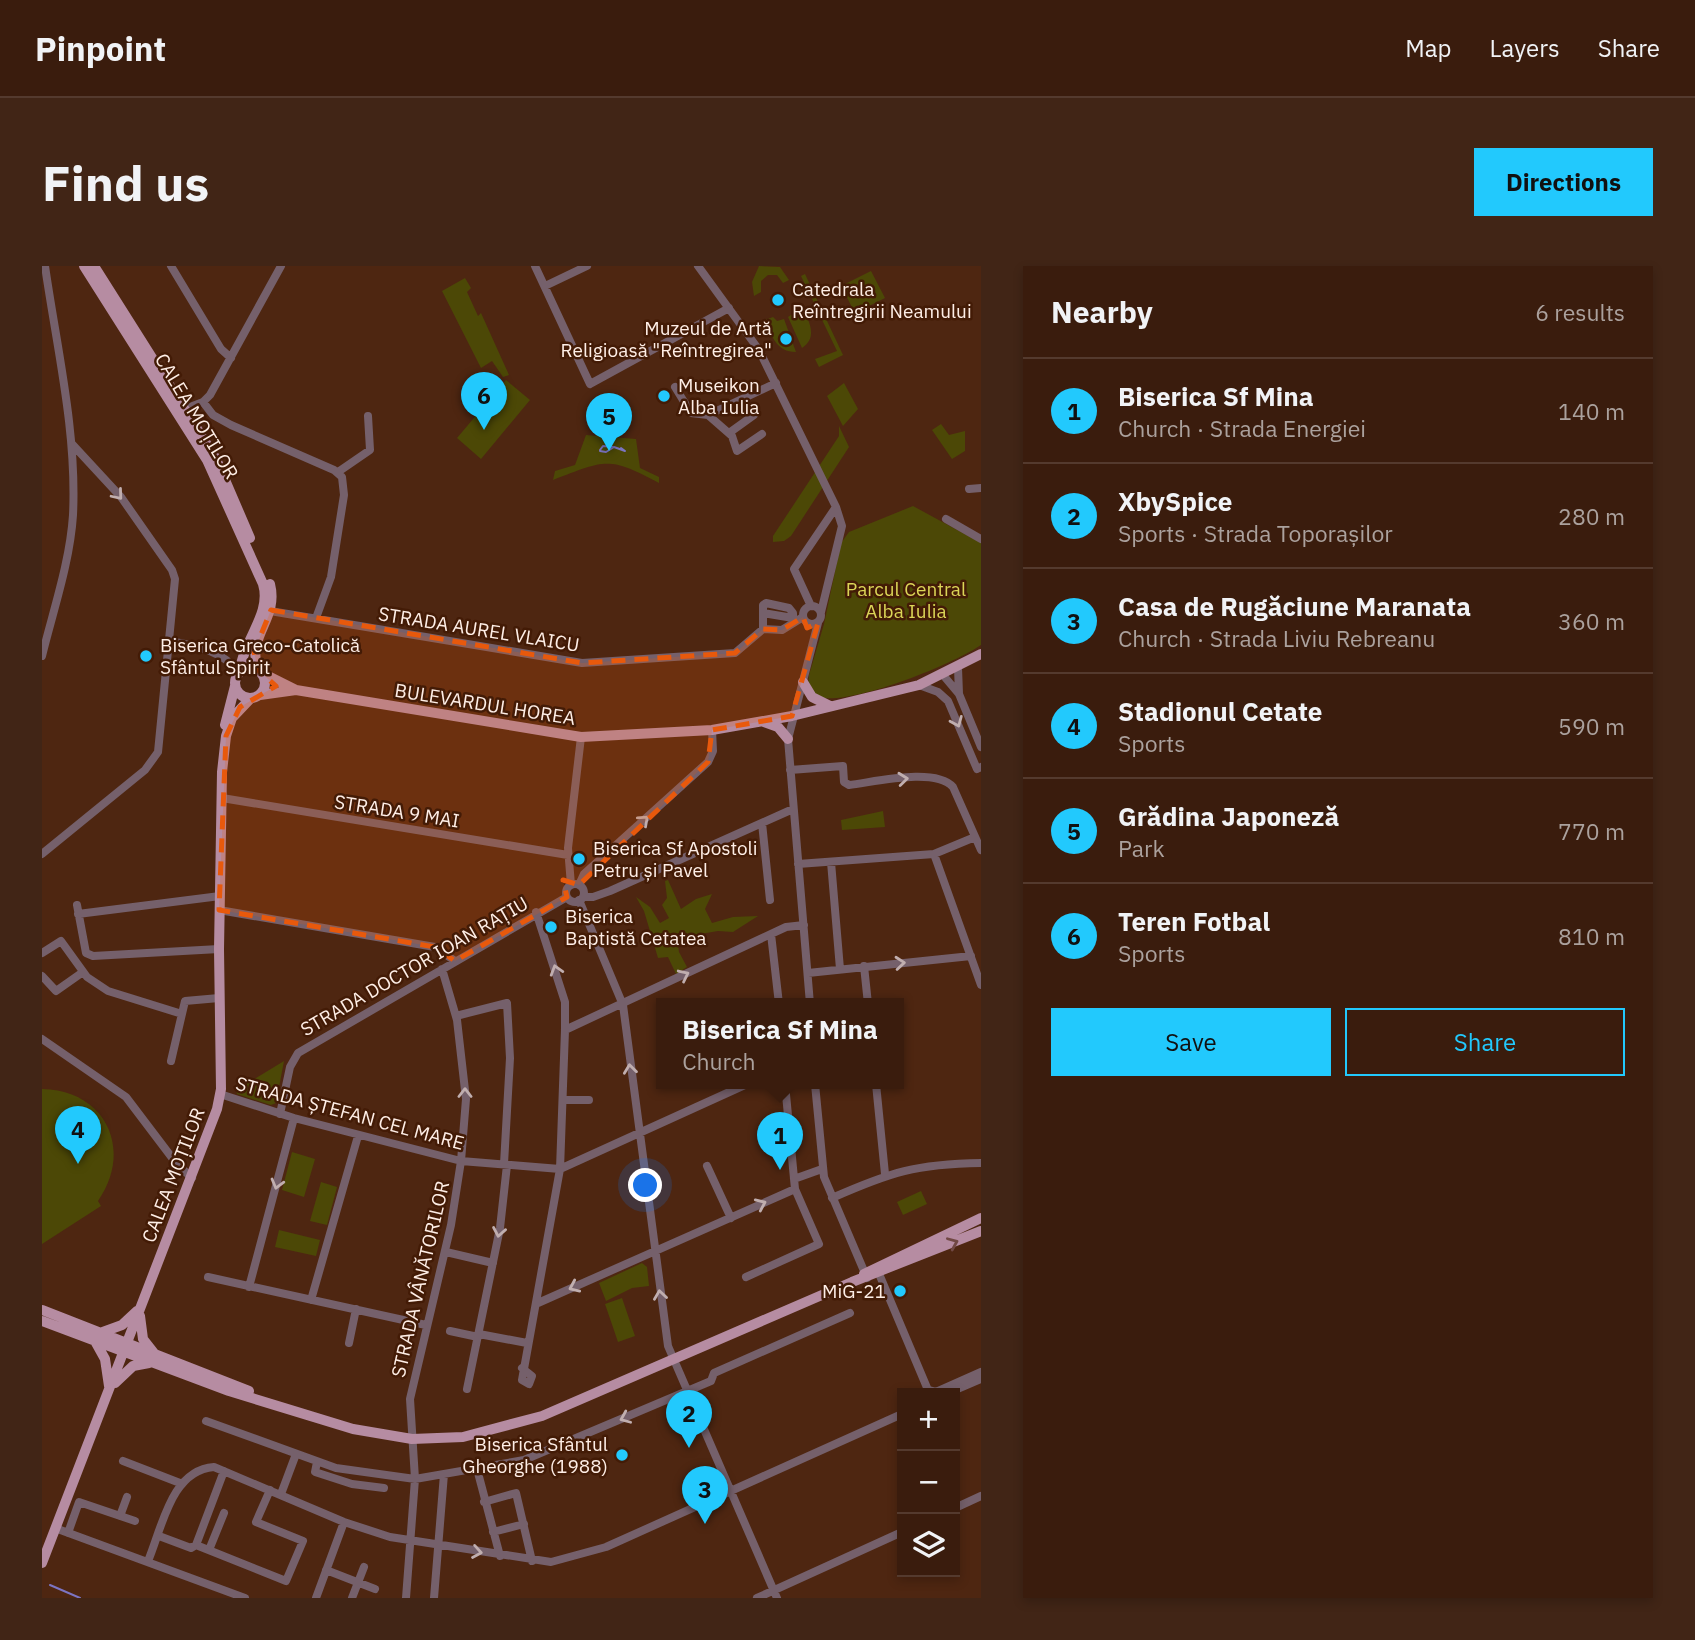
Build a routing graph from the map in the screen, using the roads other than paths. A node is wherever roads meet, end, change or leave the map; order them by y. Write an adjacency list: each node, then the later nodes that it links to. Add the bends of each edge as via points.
1 (45, 266): 22 (street)
2 (84, 266): 30 (main road, CALEA MOȚILOR, via 217,480 263,584)
3 (94, 266): 16 (main road, CALEA MOȚILOR)
4 (171, 266): 12 (street)
5 (281, 266): 12 (street)
6 (535, 266): 10 (street)
7 (587, 266): 10 (street)
8 (710, 266): 9 (street)
9 (699, 268): 11 (street)
10 (545, 286): 11 (street, via 590,384)
11 (729, 308): 13 (street)
12 (231, 358): 15 (street)
13 (776, 383): 17 (street); 26 (street)
14 (675, 387): 17 (street, via 691,413)
15 (203, 402): 16 (street); 23 (street, via 224,422)
16 (185, 409): 30 (main road, CALEA MOȚILOR, via 216,459 270,584)
17 (708, 415): 20 (street)
18 (754, 415): 20 (street)
19 (368, 416): 23 (street, via 370,450)
20 (729, 433): 21 (street, via 737,452)
21 (762, 434)
22 (72, 444): 37 (street, one-way to 37, via 121,497 174,574); 39 (street, via 70,541)
23 (338, 472): 33 (street, via 344,495 331,576)
24 (981, 488): 25 (street)
25 (969, 489)
26 (835, 505): 29 (street, via 794,569); 31 (street, via 841,523)
27 (946, 519): 28 (street)
28 (981, 539)
29 (811, 606): 31 (street); 32 (street)
30 (267, 610): 33 (street, STRADA AUREL VLAICU); 41 (main road, via 254,648); 42 (main road, CALEA MOȚILOR, via 245,645)
31 (821, 612): 35 (street)
32 (803, 617): 34 (street); 35 (street, via 809,624)
33 (316, 618): 36 (street, STRADA AUREL VLAICU, via 583,663 735,653)
34 (793, 621): 36 (street, via 782,630); 36 (street, via 763,612)
35 (818, 623): 44 (street)
36 (763, 629)
37 (170, 641): 42 (street, via 210,651); 66 (street, via 158,751 153,761)
38 (981, 654): 40 (main road, BULEVARDUL HOREA)
39 (42, 656)
40 (958, 668): 43 (main road, BULEVARDUL HOREA); 48 (street)
41 (260, 671): 42 (main road, via 249,667); 47 (main road); 49 (main road, via 265,687)
42 (239, 672): 46 (main road, CALEA MOȚILOR)
43 (945, 678): 45 (main road, BULEVARDUL HOREA); 48 (street); 50 (street)
44 (803, 682): 51 (main road, via 812,697); 52 (street)
45 (919, 685): 50 (street); 51 (main road, BULEVARDUL HOREA)
46 (235, 686): 49 (main road, via 242,696); 55 (main road, CALEA MOȚILOR, via 225,720)
47 (296, 690): 49 (main road); 56 (main road, BULEVARDUL HOREA)
48 (959, 694): 58 (street)
49 (255, 696): 55 (main road, CALEA MOȚILOR, via 235,713)
50 (948, 701): 59 (street, one-way to 59, via 976,769)
51 (830, 706): 52 (main road, BULEVARDUL HOREA)
52 (792, 716): 53 (main road, BULEVARDUL HOREA); 57 (street)
53 (763, 722): 54 (main road, BULEVARDUL HOREA); 57 (main road, via 778,727)
54 (712, 730): 56 (main road, BULEVARDUL HOREA); 71 (street, one-way to 54, via 708,762 713,751)
55 (226, 736): 61 (main road, CALEA MOȚILOR)
56 (581, 737): 68 (street)
57 (788, 739): 60 (street)
58 (981, 747)
59 (981, 767)
60 (790, 770): 62 (street); 64 (street, one-way to 64, via 843,766 844,782 849,785 930,776 946,780)
61 (222, 798): 68 (street, STRADA 9 MAI); 72 (main road, CALEA MOȚILOR)
62 (793, 809): 63 (street); 70 (street)
63 (762, 824): 74 (street, via 610,891); 75 (street)
64 (975, 836): 65 (street); 67 (street)
65 (981, 850)
66 (42, 854)
67 (934, 854): 69 (street); 84 (street)
68 (568, 855): 71 (street)
69 (831, 862): 70 (street); 88 (street)
70 (798, 864): 80 (street)
71 (575, 885): 73 (street); 74 (street, via 583,889)
72 (220, 896): 77 (main road, CALEA MOȚILOR); 79 (street)
73 (567, 897): 74 (street); 78 (street, STRADA DOCTOR IOAN RAȚIU)
74 (581, 899): 97 (street)
75 (770, 900)
76 (76, 905): 79 (street)
77 (219, 910): 82 (main road, CALEA MOȚILOR); 85 (street, via 435,947)
78 (536, 912): 85 (street, STRADA DOCTOR IOAN RAȚIU); 100 (street, one-way to 78, via 565,1002)
79 (78, 914): 82 (street, via 86,953 93,956)
80 (804, 925): 81 (street); 90 (street)
81 (771, 934): 94 (street); 97 (street, one-way to 81)
82 (219, 949): 93 (main road, CALEA MOȚILOR)
83 (42, 953): 89 (street, via 61,941)
84 (971, 956): 86 (street, one-way to 84); 92 (street)
85 (455, 961): 87 (street, STRADA DOCTOR IOAN RAȚIU)
86 (864, 966): 88 (street); 96 (street)
87 (442, 969): 99 (street, STRADA VÂNĂTORILOR); 110 (street, STRADA DOCTOR IOAN RAȚIU, via 298,1053 290,1066)
88 (840, 969): 90 (street)
89 (83, 972): 91 (street, via 56,991); 98 (street, via 108,991)
90 (808, 973): 95 (street)
91 (42, 976)
92 (981, 985)
93 (219, 998): 98 (street, via 186,1000); 107 (main road, CALEA MOȚILOR)
94 (778, 998)
95 (810, 998)
96 (867, 998)
97 (622, 1005): 100 (street); 112 (street, one-way to 97)
98 (181, 1014): 102 (street)
99 (456, 1016): 114 (street, STRADA VÂNĂTORILOR, one-way to 99, via 466,1085); 116 (street, via 507,1003 510,1058)
100 (565, 1030): 108 (street)
101 (42, 1039): 121 (street, via 126,1097)
102 (171, 1061)
103 (736, 1089): 112 (street, STRADA ȘTEFAN CEL MARE)
104 (785, 1089): 122 (street)
105 (815, 1089): 119 (street)
106 (876, 1089): 120 (street)
107 (220, 1094): 110 (street, STRADA ȘTEFAN CEL MARE); 121 (main road, CALEA MOȚILOR)
108 (563, 1100): 109 (street); 118 (street)
109 (589, 1100)
110 (280, 1114): 111 (street, STRADA ȘTEFAN CEL MARE)
111 (294, 1118): 113 (street, STRADA ȘTEFAN CEL MARE); 135 (street, one-way to 135)
112 (638, 1134): 118 (street, STRADA ȘTEFAN CEL MARE); 129 (street)
113 (358, 1136): 114 (street, STRADA ȘTEFAN CEL MARE); 136 (street)
114 (461, 1161): 116 (street, STRADA ȘTEFAN CEL MARE); 128 (street, STRADA VÂNĂTORILOR)
115 (981, 1163): 120 (street, via 938,1163)
116 (505, 1165): 118 (street, STRADA ȘTEFAN CEL MARE); 130 (street, one-way to 130)
117 (707, 1166): 125 (street)
118 (560, 1169): 137 (street)
119 (822, 1170): 122 (street); 124 (street)
120 (885, 1174): 124 (street)
121 (192, 1178): 138 (main road, CALEA MOȚILOR)
122 (794, 1179): 123 (street)
123 (795, 1189): 125 (street, one-way to 123); 134 (street, via 819,1244)
124 (832, 1198): 132 (street)
125 (731, 1218): 129 (street)
126 (981, 1218): 131 (main road)
127 (981, 1231): 131 (main road, one-way to 127)
128 (446, 1252): 130 (street); 143 (street, STRADA VÂNĂTORILOR)
129 (654, 1252): 137 (street, one-way to 137); 151 (street, one-way to 129, via 666,1338)
130 (493, 1263): 145 (street)
131 (878, 1270): 132 (main road); 152 (street, via 928,1390 936,1392)
132 (866, 1275): 151 (main road)
133 (208, 1277): 135 (street)
134 (746, 1277)
135 (249, 1287): 136 (street)
136 (311, 1300): 139 (street)
137 (538, 1303): 148 (street)
138 (141, 1309): 146 (main road); 149 (main road, CALEA MOȚILOR); 150 (main road, via 141,1332)
139 (356, 1309): 143 (street); 147 (street)
140 (42, 1310): 146 (main road)
141 (850, 1312): 158 (street, via 715,1373 712,1381)
142 (42, 1321): 146 (main road)
143 (426, 1325): 161 (street, STRADA VÂNĂTORILOR, via 412,1380)
144 (450, 1331): 145 (street)
145 (478, 1336): 148 (street); 156 (street)
146 (97, 1337): 149 (main road); 157 (main road, via 106,1359)
147 (349, 1343)
148 (527, 1343): 153 (street)
149 (126, 1347): 150 (main road); 157 (main road, CALEA MOȚILOR)
150 (155, 1358): 157 (main road, via 133,1366); 161 (main road, via 353,1429)
151 (674, 1361): 158 (street); 161 (main road, via 518,1425 463,1437)
152 (981, 1372)
153 (524, 1373)
154 (981, 1379): 155 (street)
155 (960, 1388)
156 (467, 1389)
157 (109, 1392): 183 (main road, CALEA MOȚILOR)
158 (688, 1392): 165 (street, one-way to 165, via 524,1460); 172 (street)
159 (897, 1415): 172 (street)
160 (206, 1421): 162 (street)
161 (412, 1439): 168 (street, STRADA VÂNĂTORILOR)
162 (296, 1454): 164 (street); 173 (street)
163 (123, 1461): 169 (street)
164 (317, 1462): 168 (street); 170 (street, via 315,1472)
165 (477, 1469): 167 (street); 176 (street)
166 (224, 1471): 169 (street, via 202,1468); 171 (street); 189 (street)
167 (443, 1474): 168 (street); 190 (street)
168 (415, 1479): 188 (street, STRADA VÂNĂTORILOR)
169 (180, 1483): 187 (street)
170 (384, 1488)
171 (270, 1490): 173 (street); 191 (street, via 256,1522 303,1541 286,1581)
172 (729, 1490): 194 (street, via 593,1553 565,1561); 200 (street)
173 (281, 1494): 181 (street)
174 (981, 1496): 177 (street)
175 (127, 1497): 179 (street)
176 (484, 1502): 182 (street, via 516,1493); 185 (street)
177 (960, 1506)
178 (224, 1513): 191 (street)
179 (120, 1516): 180 (street); 184 (street, via 79,1502)
180 (135, 1521)
181 (344, 1522): 188 (street); 197 (street)
182 (524, 1524): 185 (street); 194 (street)
183 (55, 1528): 184 (street); 195 (main road, CALEA MOȚILOR)
184 (68, 1532): 193 (street)
185 (493, 1532): 192 (street)
186 (897, 1534): 200 (street)
187 (159, 1536): 189 (street, via 191,1549); 193 (street)
188 (409, 1540): 190 (street); 205 (street, STRADA VÂNĂTORILOR)
189 (196, 1545): 191 (street)
190 (439, 1545): 192 (street, one-way to 192); 206 (street)
191 (209, 1550)
192 (500, 1556): 194 (street)
193 (148, 1561): 201 (street)
194 (532, 1561)
195 (42, 1563)
196 (364, 1567): 198 (street)
197 (326, 1570): 198 (street); 202 (street)
198 (358, 1582): 199 (street); 203 (street); 204 (street)
199 (374, 1589)
200 (775, 1594): 207 (street)
201 (245, 1598)
202 (316, 1598)
203 (352, 1598)
204 (360, 1598)
205 (406, 1598)
206 (434, 1598)
207 (757, 1598)

